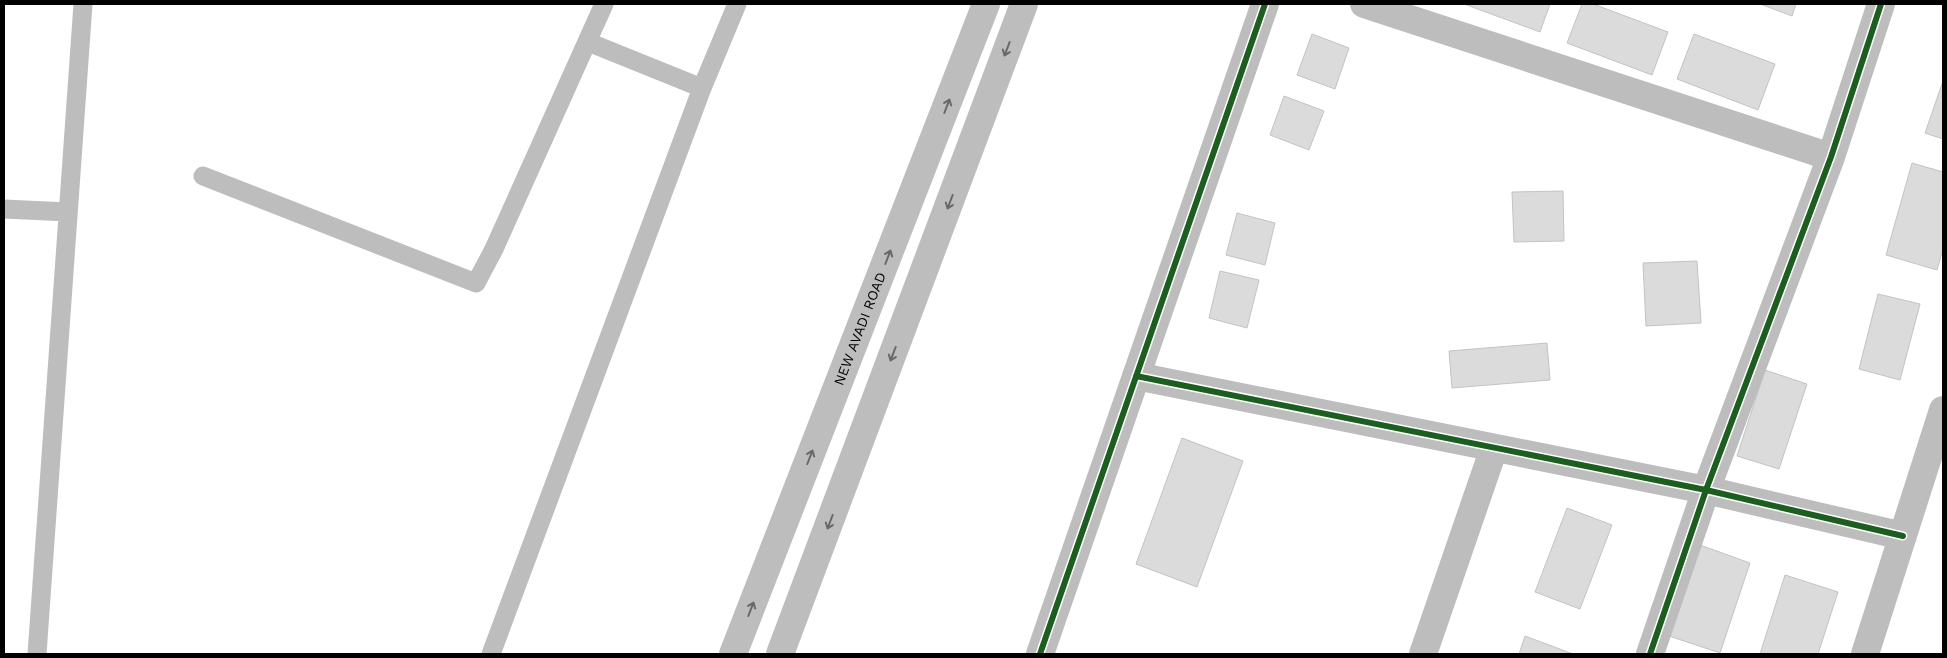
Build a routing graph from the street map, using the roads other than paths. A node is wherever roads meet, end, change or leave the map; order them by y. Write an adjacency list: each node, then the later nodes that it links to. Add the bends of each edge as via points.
1 (83, 4): 14 (lane)
2 (604, 4): 9 (lane)
3 (736, 4): 10 (lane)
4 (986, 4): 22 (street, NEW AVADI ROAD, one-way to 4)
5 (1024, 4): 23 (street, one-way to 23)
6 (1265, 4): 15 (street)
7 (1364, 4): 11 (street)
8 (1881, 4): 11 (street)
9 (588, 42): 10 (lane); 12 (lane, via 476,283)
10 (702, 88): 21 (lane)
11 (1831, 157): 18 (street)
12 (203, 176)
13 (4, 209): 14 (lane)
14 (68, 212): 20 (lane)
15 (1136, 376): 17 (street); 24 (street)
16 (1943, 410): 19 (street)
17 (1494, 448): 18 (street); 25 (street)
18 (1706, 490): 19 (street); 26 (street)
19 (1903, 536): 27 (street)
20 (37, 654)
21 (491, 654)
22 (733, 654)
23 (780, 654)
24 (1040, 654)
25 (1423, 654)
26 (1650, 654)
27 (1865, 654)

